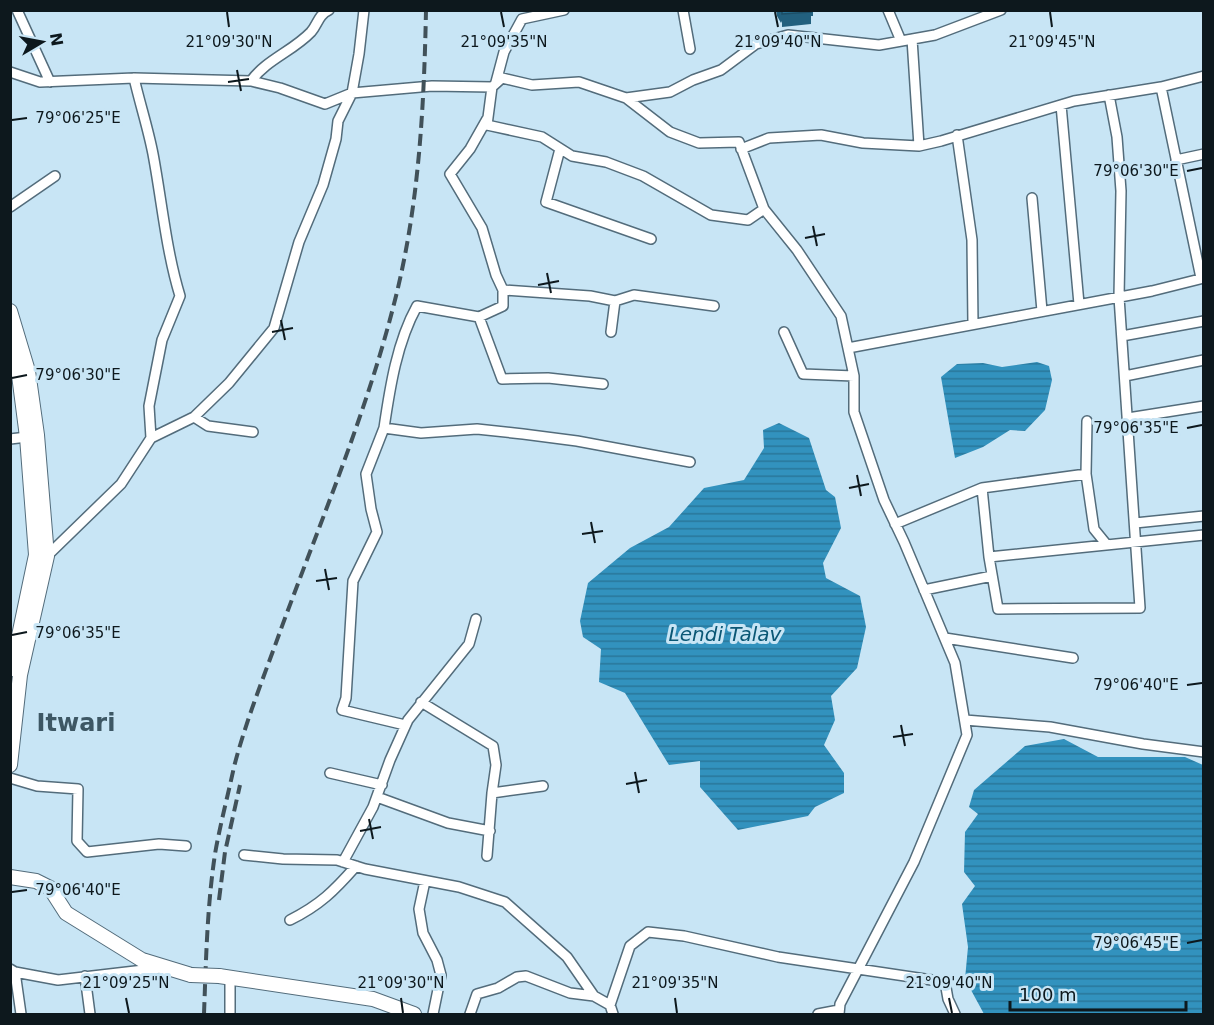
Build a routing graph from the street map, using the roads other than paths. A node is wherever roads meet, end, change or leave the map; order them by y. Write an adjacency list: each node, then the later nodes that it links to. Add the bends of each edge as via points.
1 (16, 10): 16 (street)
2 (329, 10): 15 (street, via 312,31 259,70)
3 (364, 10): 19 (street)
4 (564, 10): 8 (street)
5 (682, 10): 11 (street)
6 (888, 10): 10 (street)
7 (1001, 10): 9 (street, via 935,35)
8 (522, 15): 17 (street)
9 (912, 39): 10 (street); 25 (street)
10 (901, 41): 21 (street, via 879,45 788,34 756,44 722,69 670,92)
11 (690, 49)
12 (10, 72): 16 (street)
13 (1203, 76): 18 (street)
14 (134, 78): 15 (street); 16 (street); 64 (street, via 149,133 172,270 180,296 162,340 149,406)
15 (251, 81): 19 (street, via 325,104)
16 (50, 82)
17 (494, 84): 19 (street); 21 (street, via 502,78 532,85 579,81); 23 (street)
18 (1161, 87): 20 (street); 29 (street)
19 (352, 93): 58 (street, via 338,121 323,185 299,242 274,328 229,383)
20 (1109, 95): 22 (street); 39 (street, via 1121,191)
21 (626, 98): 27 (street, via 670,132 699,143 739,142)
22 (1061, 105): 24 (street); 41 (street)
23 (487, 119): 26 (street, via 487,125 542,137); 38 (street, via 450,174 482,228)
24 (957, 135): 25 (street); 47 (street, via 972,240)
25 (919, 146): 27 (street, via 862,143 821,135 769,138)
26 (560, 148): 33 (street, via 572,156 606,162 643,176 711,214 748,220); 36 (street, via 546,202)
27 (741, 149): 33 (street)
28 (1203, 154): 29 (street)
29 (1176, 160): 35 (street)
30 (55, 176): 32 (street)
31 (1032, 198): 44 (street)
32 (10, 207)
33 (764, 209): 52 (street, via 841,316)
34 (1203, 234): 35 (street)
35 (1192, 237): 37 (street)
36 (651, 239)
37 (1202, 278): 39 (street)
38 (503, 290): 40 (street); 45 (street, via 503,306)
39 (1119, 297): 41 (street); 50 (street)
40 (615, 301): 42 (street, via 634,295); 48 (street)
41 (1079, 304): 44 (street)
42 (714, 306)
43 (10, 311): 63 (street, via 28,372)
44 (1042, 311): 47 (street)
45 (479, 317): 56 (street, via 501,379 548,378); 61 (street, via 417,306 390,386)
46 (1203, 321): 50 (street)
47 (973, 324): 52 (street)
48 (611, 332)
49 (784, 332): 54 (street, via 803,374)
50 (1122, 336): 55 (street)
51 (10, 341): 63 (street)
52 (848, 348): 54 (street)
53 (1203, 360): 55 (street)
54 (854, 376): 71 (street, via 854,412)
55 (1125, 376): 59 (street)
56 (603, 384)
57 (1203, 406): 59 (street)
58 (194, 417): 62 (street, via 208,426); 64 (street)
59 (1128, 418): 70 (street)
60 (1087, 421): 67 (street)
61 (384, 428): 66 (street, via 421,433 477,429 523,434); 87 (street, via 366,474 377,532 353,581 342,710)
62 (253, 432)
63 (32, 436): 65 (street); 75 (street)
64 (151, 438): 75 (street, via 121,484)
65 (10, 439)
66 (690, 462)
67 (1086, 474): 68 (street); 74 (street, via 1094,529)
68 (982, 488): 71 (street); 76 (street)
69 (1203, 516): 70 (street)
70 (1135, 522): 73 (street)
71 (895, 524): 78 (street)
72 (1203, 535): 73 (street)
73 (1136, 543): 74 (street); 77 (street, via 1140,608 998,609)
74 (1107, 545): 76 (street)
75 (42, 556): 80 (street); 82 (street)
76 (988, 557): 77 (street)
77 (992, 576): 78 (street)
78 (924, 590): 81 (street)
79 (476, 618): 85 (street, via 469,644)
80 (15, 637): 82 (street)
81 (945, 638): 83 (street); 86 (street, via 955,663)
82 (17, 657): 84 (street); 88 (street, via 20,675)
83 (1073, 658)
84 (10, 676)
85 (421, 702): 87 (street); 95 (street, via 493,746 496,765)
86 (965, 720): 89 (street, via 1050,727); 107 (street, via 967,735 939,805)
87 (405, 725): 93 (street)
88 (12, 740): 90 (street)
89 (1203, 752)
90 (10, 765)
91 (330, 773): 93 (street)
92 (10, 778): 98 (street, via 38,786 78,789 77,842 87,852 159,844)
93 (382, 785): 96 (street)
94 (543, 786): 95 (street)
95 (492, 793): 97 (street)
96 (377, 797): 97 (street, via 448,823); 101 (street)
97 (490, 831): 100 (street)
98 (186, 846)
99 (244, 855): 101 (street)
100 (487, 856)
101 (343, 862): 102 (street)
102 (356, 866): 104 (street); 105 (street, via 331,895)
103 (10, 878): 106 (street, via 36,881 50,888 66,913 142,960)
104 (425, 881): 111 (street, via 505,902 567,957); 118 (street, via 419,909 423,933 441,975)
105 (290, 920)
106 (166, 967): 109 (street); 110 (street, bridge, via 191,975)
107 (860, 968): 112 (street, via 777,957 648,932 630,946); 113 (street); 121 (street, via 945,982)
108 (13, 971): 109 (street, via 58,980); 114 (street)
109 (85, 976): 115 (street)
110 (224, 977): 116 (street); 117 (street, via 373,999)
111 (594, 996): 112 (street); 119 (street, via 570,993 526,976 517,977 477,994)
112 (612, 1010)
113 (839, 1012): 120 (street)
114 (21, 1014)
115 (90, 1014)
116 (230, 1014)
117 (414, 1014)
118 (433, 1014)
119 (470, 1014)
120 (818, 1014)
121 (955, 1014)

